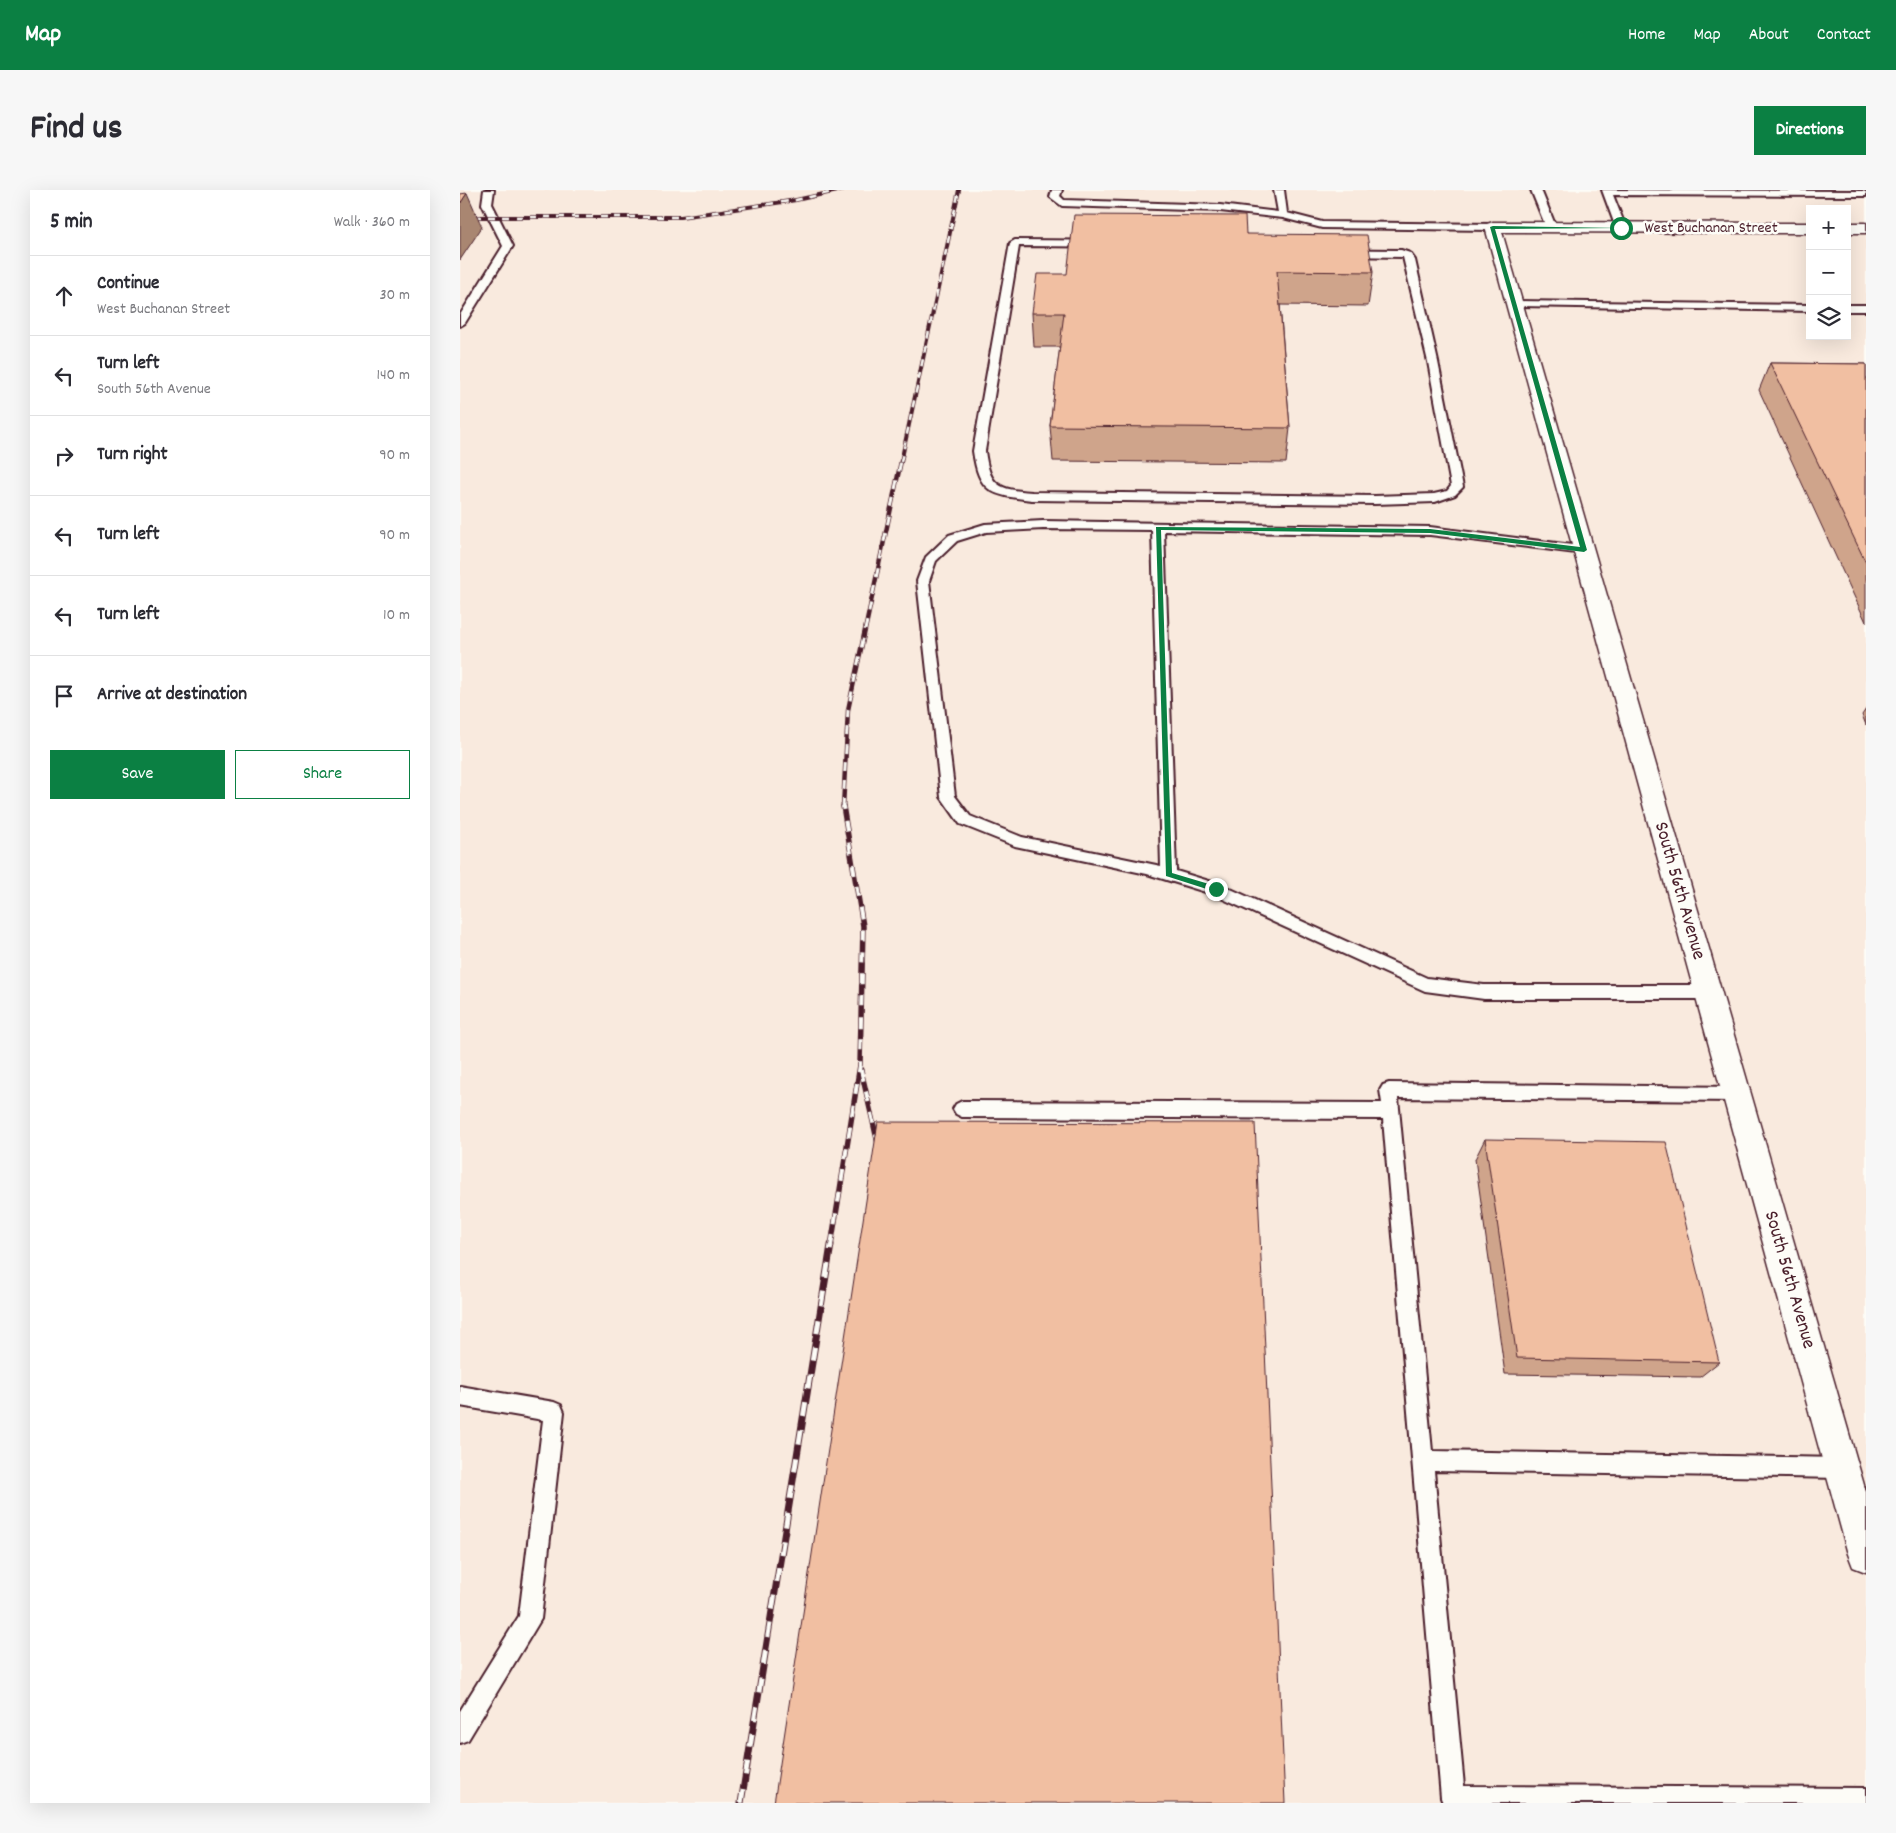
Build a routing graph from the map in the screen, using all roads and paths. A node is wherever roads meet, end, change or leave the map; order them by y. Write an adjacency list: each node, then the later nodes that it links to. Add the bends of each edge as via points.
1 (489, 190): 19 (lane, via 487,204 508,246)
2 (1056, 190): 8 (lane, via 1055,197 1062,203 1220,208)
3 (1279, 190): 8 (lane)
4 (1536, 190): 10 (lane)
5 (1607, 191): 6 (lane); 11 (lane)
6 (1676, 191): 7 (lane)
7 (1863, 194)
8 (1283, 215): 9 (lane, via 1322,225)
9 (1493, 227): 10 (street, West Buchanan Street); 15 (street, South 56th Avenue)
10 (1551, 227): 11 (street, West Buchanan Street)
11 (1621, 228): 12 (street, West Buchanan Street)
12 (1806, 228)
13 (1851, 228): 14 (street)
14 (1866, 228)
15 (1515, 304): 16 (lane); 22 (street, South 56th Avenue)
16 (1806, 308)
17 (1851, 308): 18 (lane)
18 (1866, 308)
19 (460, 323)
20 (1433, 362): 20 (lane, via 1457,487 1452,493 1435,498 1032,496 994,489 981,474 979,452 1015,243 1275,245 1288,252 1400,253 1410,260)
21 (1158, 528): 22 (lane, via 1430,531); 23 (lane); 23 (lane, via 1043,525 985,528 953,538 930,560 924,581 948,798 966,820 1020,842)
22 (1584, 550): 24 (street, South 56th Avenue)
23 (1169, 874): 24 (lane, via 1216,889 1425,984 1484,992)
24 (1708, 992): 25 (street, South 56th Avenue)
25 (1737, 1094): 27 (lane, via 1388,1090); 30 (street, South 56th Avenue)
26 (962, 1110): 27 (lane)
27 (1390, 1112): 29 (lane)
28 (460, 1396): 32 (lane, via 554,1412 530,1619)
29 (1423, 1461): 30 (lane); 33 (lane)
30 (1842, 1468): 31 (street, South 56th Avenue)
31 (1866, 1554)
32 (460, 1732)
33 (1454, 1800): 34 (lane)
34 (1866, 1800)

